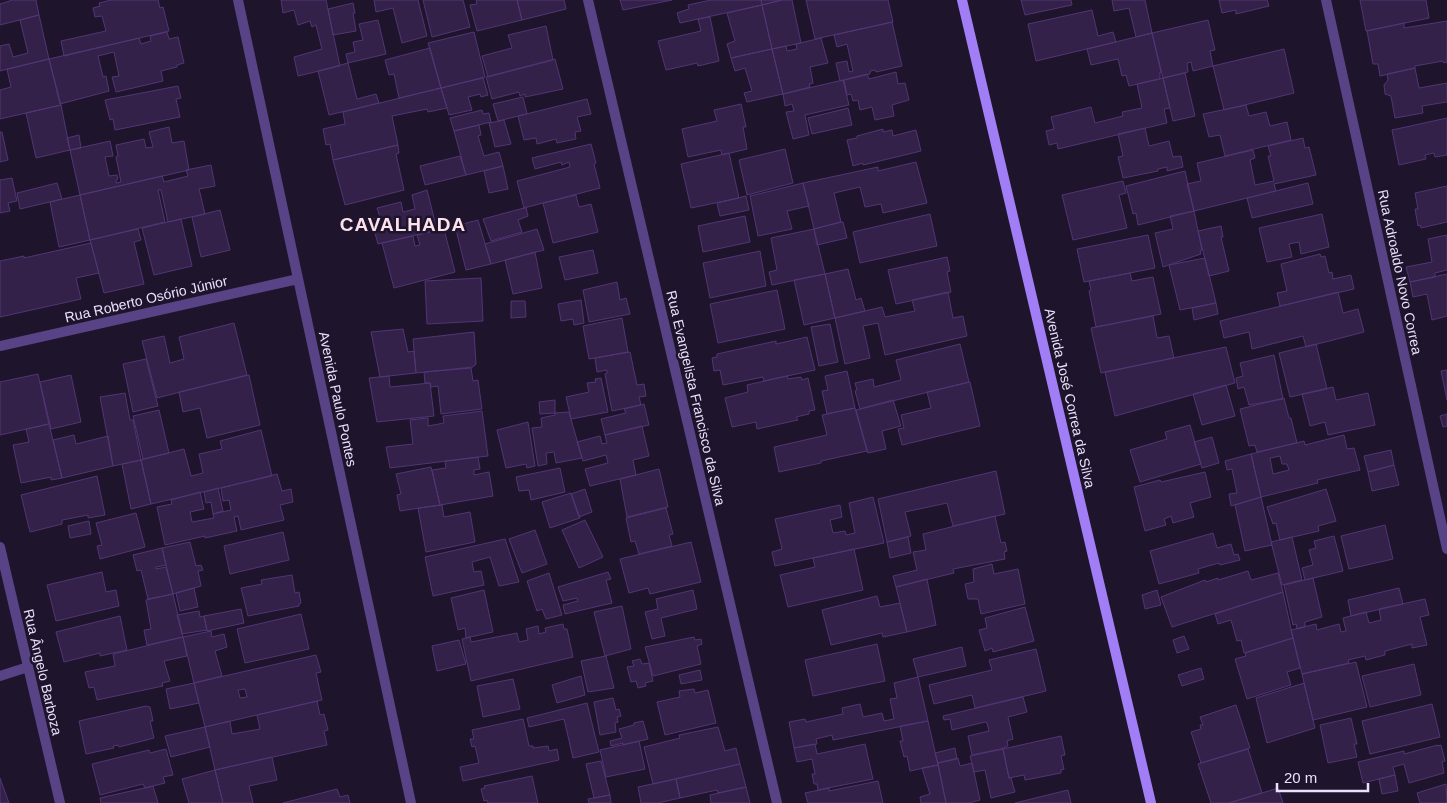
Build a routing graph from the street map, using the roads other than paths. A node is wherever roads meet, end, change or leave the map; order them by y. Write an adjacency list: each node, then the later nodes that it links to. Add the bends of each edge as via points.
1 (238, 0): 5 (street, Avenida Paulo Pontes)
2 (588, 0): 13 (street, Rua Evangelista Francisco da Silva)
3 (962, 0): 14 (street, Avenida José Correa da Silva)
4 (1326, 0): 8 (street, Rua Adroaldo Novo Correa)
5 (298, 279): 6 (street, Rua Roberto Osório Júnior); 12 (street, Avenida Paulo Pontes)
6 (0, 346)
7 (0, 547): 9 (street, Rua Ângelo Barboza)
8 (1447, 549)
9 (28, 667): 10 (street); 11 (street, Rua Ângelo Barboza)
10 (0, 676)
11 (60, 803)
12 (411, 803)
13 (777, 803)
14 (1151, 803)

